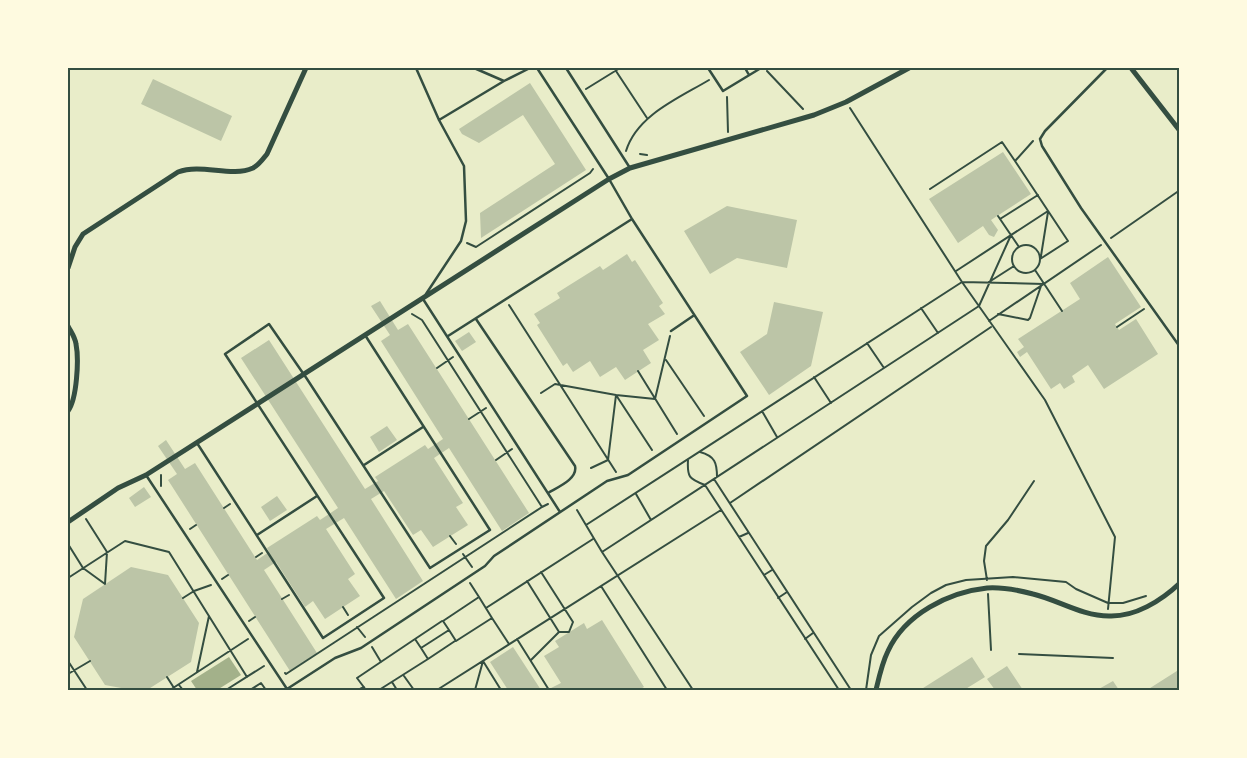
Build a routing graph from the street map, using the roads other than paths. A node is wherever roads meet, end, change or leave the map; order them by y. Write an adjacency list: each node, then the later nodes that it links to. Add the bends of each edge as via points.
1 (306, 68): 20 (street, via 267,154 260,162 252,168 236,171 188,168 178,172 83,234)
2 (416, 68): 15 (lane)
3 (474, 68): 14 (lane)
4 (530, 68): 14 (lane)
5 (537, 68): 18 (lane)
6 (566, 68): 17 (lane)
7 (708, 68): 13 (lane, via 723,91)
8 (745, 68): 13 (lane)
9 (762, 68): 13 (lane)
10 (910, 68): 17 (street, via 846,102 794,122)
11 (1107, 68): 28 (lane, via 1040,139 1044,151 1081,208)
12 (1131, 68): 16 (street)
13 (749, 75)
14 (504, 81): 15 (lane)
15 (438, 120): 21 (lane, via 464,166 466,221 461,241)
16 (1180, 131)
17 (630, 168): 18 (street)
18 (609, 179): 19 (lane); 21 (street)
19 (632, 219): 22 (lane); 23 (lane)
20 (68, 268)
21 (423, 299): 26 (street); 27 (lane)
22 (694, 316): 25 (lane); 38 (lane, via 747,396 628,476 607,482)
23 (476, 318): 27 (lane); 36 (lane, via 575,466 574,476)
24 (68, 326): 31 (street, via 76,344 76,392)
25 (671, 331)
26 (364, 335): 29 (street); 32 (lane)
27 (448, 336): 36 (lane)
28 (1180, 346)
29 (303, 374): 30 (street); 30 (lane, via 269,324 225,354); 34 (lane)
30 (257, 404): 33 (street); 37 (lane)
31 (68, 411)
32 (424, 427): 34 (lane); 34 (lane, via 490,530 430,568)
33 (197, 443): 35 (street); 40 (lane)
34 (364, 466)
35 (146, 475): 38 (lane, via 287,689 335,658 370,643 476,573 494,556); 39 (street, via 118,488)
36 (548, 493): 38 (lane)
37 (317, 496): 40 (lane); 40 (lane, via 384,598 323,638)
38 (560, 512)
39 (68, 522)
40 (257, 535)
41 (1180, 583): 42 (street, via 1156,602 1136,612 1108,616 1088,613 1009,588 988,588 951,598 915,618 899,634 889,650)
42 (876, 690)

